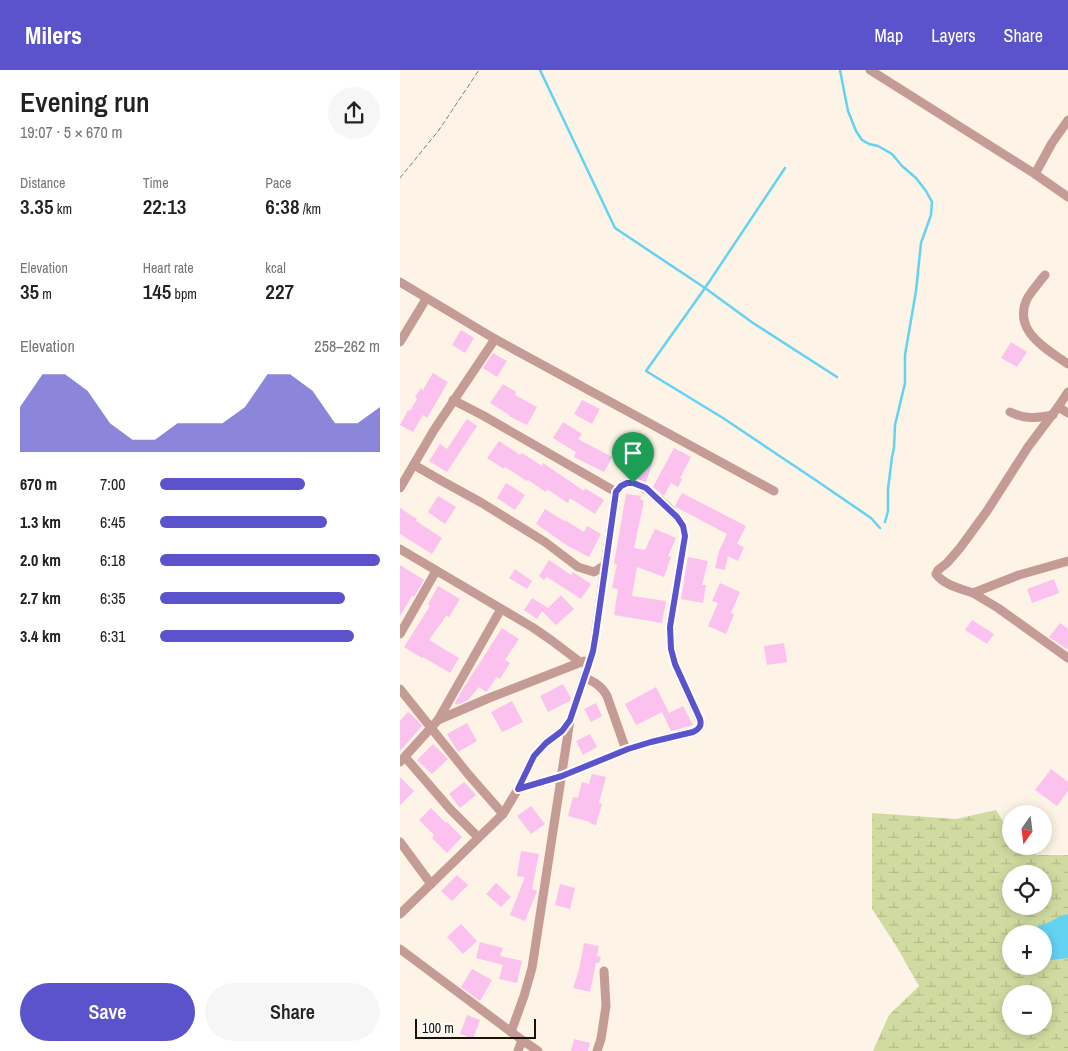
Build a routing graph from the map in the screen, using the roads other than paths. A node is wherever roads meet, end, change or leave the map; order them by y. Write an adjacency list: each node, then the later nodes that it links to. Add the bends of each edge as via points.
1 (870, 70): 3 (street)
2 (1068, 120): 3 (street)
3 (1035, 174): 4 (street)
4 (1068, 197)
5 (1045, 275): 10 (street, via 1029,297 1024,323 1028,332)
6 (400, 282): 7 (street)
7 (426, 299): 8 (street); 9 (street)
8 (495, 339): 12 (street); 19 (street)
9 (400, 342)
10 (1068, 364)
11 (1068, 392): 13 (street)
12 (453, 400): 17 (street); 20 (street)
13 (1058, 407): 15 (street); 16 (street)
14 (1010, 412): 16 (street, via 1024,418)
15 (1068, 413)
16 (1053, 415): 25 (street, via 960,548 936,572 943,580)
17 (414, 465): 18 (street); 23 (street, via 482,503 578,567 594,572)
18 (400, 488)
19 (774, 491)
20 (616, 492): 23 (street); 36 (street, via 627,483 646,488 683,526 685,536 670,644 675,664 701,723 693,732)
21 (400, 549): 24 (street)
22 (1068, 561): 25 (street)
23 (605, 565): 28 (street)
24 (436, 571): 26 (street); 27 (street)
25 (973, 593): 29 (street)
26 (500, 609): 30 (street, via 545,635); 33 (street)
27 (400, 634)
28 (590, 658): 30 (street); 31 (street)
29 (1068, 658)
30 (580, 662): 33 (street)
31 (584, 677): 34 (street); 36 (street, via 603,689)
32 (400, 689): 35 (street)
33 (438, 720): 35 (street)
34 (570, 720): 38 (street); 39 (street, via 534,756)
35 (431, 728): 37 (street); 40 (street)
36 (626, 750): 38 (street)
37 (402, 759): 41 (street)
38 (562, 776): 39 (street); 47 (street, via 532,968)
39 (518, 789): 40 (street)
40 (503, 814): 41 (street)
41 (478, 837): 43 (street)
42 (400, 842): 43 (street)
43 (431, 884): 44 (street)
44 (400, 914)
45 (400, 949): 47 (street)
46 (604, 971): 51 (street, via 606,1006)
47 (511, 1032): 48 (street)
48 (522, 1040): 49 (street); 50 (street)
49 (518, 1051)
50 (538, 1051)
51 (597, 1051)

